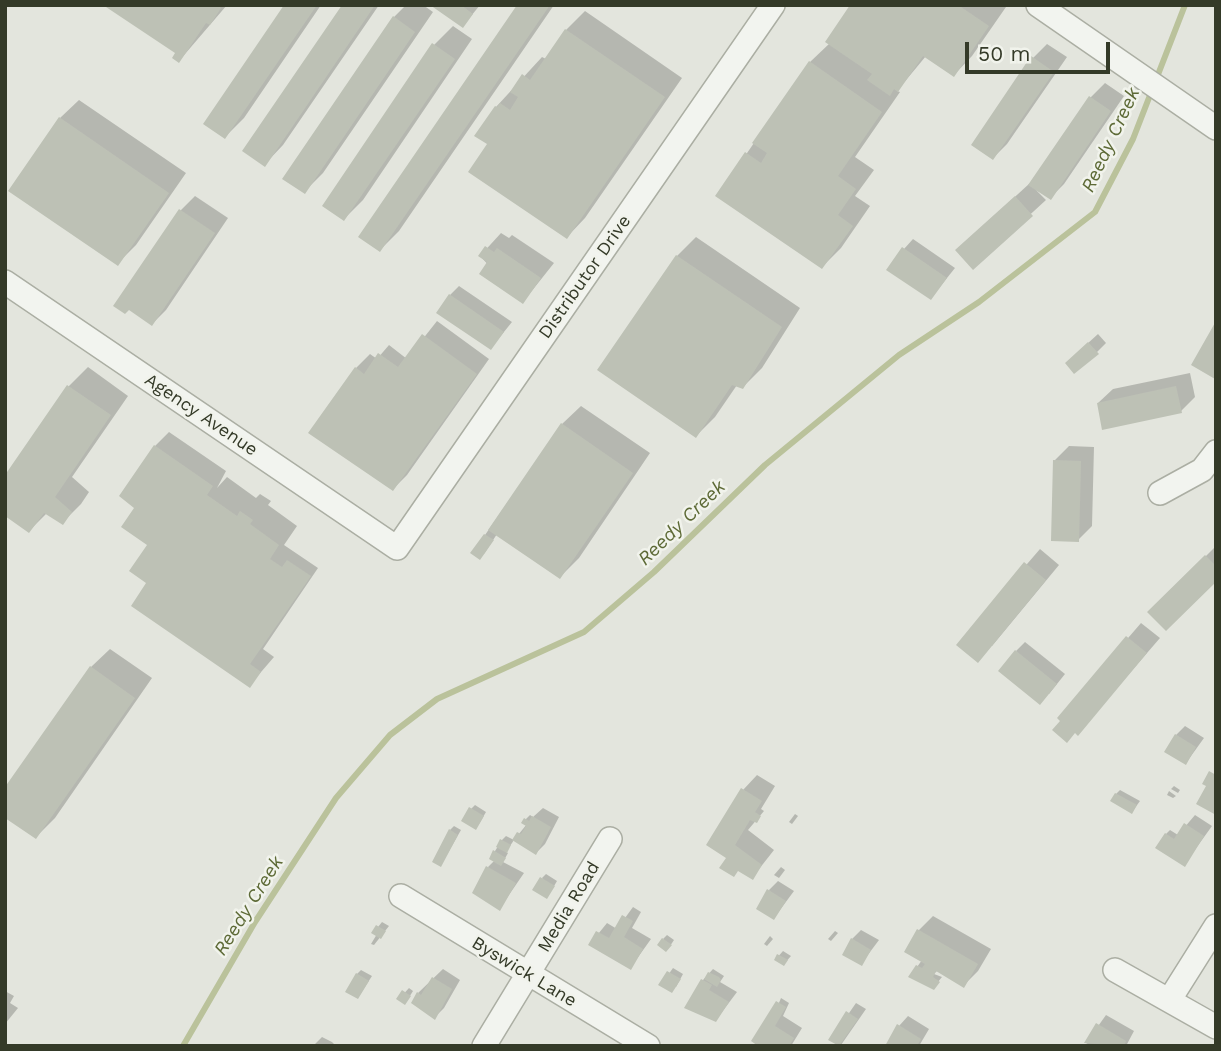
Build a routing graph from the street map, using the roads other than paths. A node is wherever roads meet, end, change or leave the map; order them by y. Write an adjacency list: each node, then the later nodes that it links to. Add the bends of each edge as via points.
1 (773, 5): 7 (street, Distributor Drive)
2 (1038, 5): 3 (street)
3 (1216, 128)
4 (5, 282): 7 (street, Agency Avenue)
5 (1216, 453): 6 (street, via 1202,470)
6 (1160, 493)
7 (397, 548)
8 (610, 839): 12 (street, Media Road)
9 (401, 896): 12 (street, Byswick Lane)
10 (1216, 926): 13 (street)
11 (1115, 970): 13 (street)
12 (528, 974): 15 (street, Media Road); 16 (street, Byswick Lane)
13 (1170, 999): 14 (street)
14 (1216, 1027)
15 (484, 1046)
16 (648, 1046)

